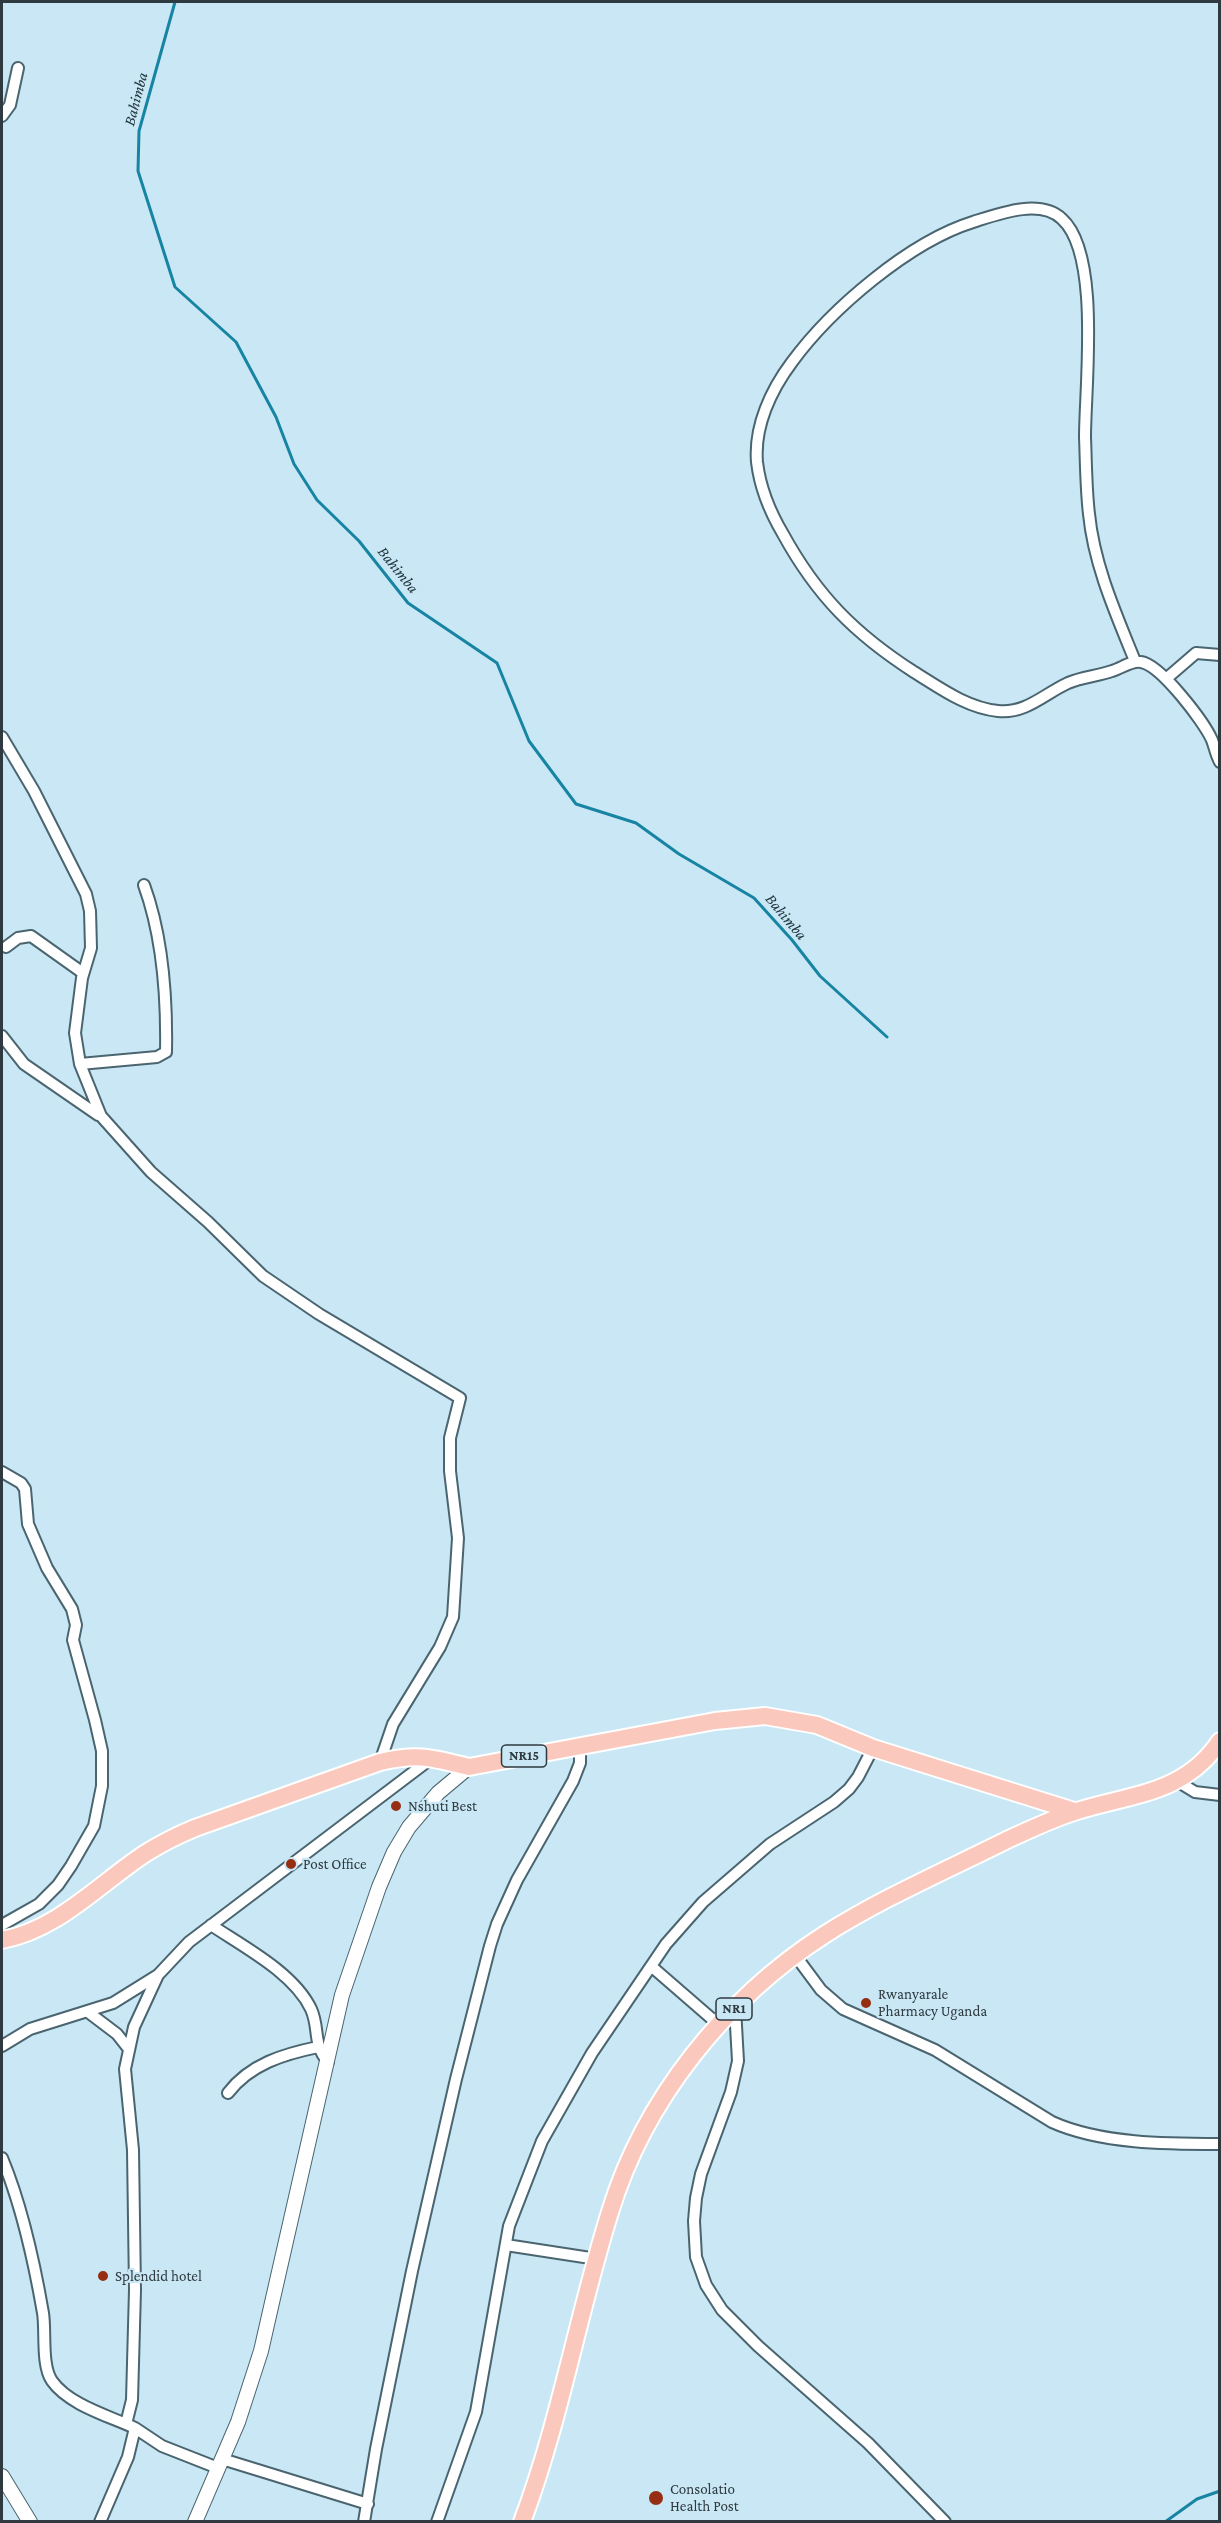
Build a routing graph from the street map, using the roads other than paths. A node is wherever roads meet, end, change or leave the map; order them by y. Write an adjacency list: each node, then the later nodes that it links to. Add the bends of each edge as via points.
1 (18, 68): 2 (street, via 10,105)
2 (2, 116)
3 (1220, 655): 5 (street, via 1196,653)
4 (1135, 661): 4 (street, via 1071,681 1020,709 991,711 967,703 884,652 829,603 800,564 764,494 757,459 764,410 792,361 822,326 885,271 966,225 998,214 1050,211 1066,223 1078,242 1087,313 1085,436 1089,514 1109,595); 5 (street, via 1153,666)
5 (1167, 678): 7 (street, via 1212,739)
6 (2, 738): 10 (street, via 34,791 86,894 91,948)
7 (1220, 762)
8 (144, 885): 12 (street, via 155,921 166,1052 157,1057)
9 (6, 947): 10 (street, via 18,938 32,936)
10 (83, 973): 12 (street, via 75,1033)
11 (2, 1035): 13 (street, via 24,1064)
12 (80, 1064): 13 (street)
13 (101, 1116): 19 (street, via 151,1172 263,1276 460,1398 450,1438 458,1538 453,1617 440,1647 393,1725)
14 (2, 1472): 24 (street, via 25,1489 27,1524 72,1609 76,1625 73,1640 95,1720 102,1766 97,1815 76,1858 58,1886 39,1904)
15 (1220, 1741): 21 (highway, NR1)
16 (580, 1746): 17 (highway, NR15, via 715,1721 765,1716 817,1725); 20 (highway, NR15); 45 (street, via 580,1763 573,1781 512,1890 490,1946 412,2271)
17 (873, 1748): 23 (highway, NR15); 28 (street, via 849,1789 728,1878 686,1921)
18 (433, 1757): 19 (highway, NR15, via 404,1756); 20 (highway, NR15); 25 (street)
19 (380, 1762): 26 (highway, NR15, via 170,1839 53,1920)
20 (469, 1767): 36 (street, via 428,1804 394,1852 354,1956)
21 (1177, 1781): 22 (street, via 1195,1792); 23 (highway, NR1, via 1149,1793)
22 (1220, 1795)
23 (1074, 1811): 27 (highway, NR1, via 901,1892)
24 (2, 1925)
25 (212, 1926): 29 (street, via 189,1942); 34 (street, via 297,1988 313,2013)
26 (2, 1940)
27 (795, 1955): 30 (highway, NR1); 38 (street, via 821,1990 843,2009 935,2050 1052,2122 1070,2129 1168,2144)
28 (651, 1966): 32 (street); 40 (street, via 598,2043 542,2141 515,2209)
29 (158, 1975): 31 (street, via 113,2003); 35 (street)
30 (735, 2008): 32 (highway, NR1); 52 (street, via 738,2061 696,2198 696,2257 706,2285 722,2310 758,2346 868,2443)
31 (88, 2012): 33 (street, via 30,2029); 35 (street, via 117,2034)
32 (719, 2025): 41 (highway, NR1, via 667,2091 645,2128 620,2182)
33 (2, 2046)
34 (318, 2047): 36 (street); 37 (street, via 264,2064)
35 (128, 2048): 42 (street, via 125,2069 133,2150 135,2290)
36 (328, 2062): 43 (street, via 261,2351)
37 (228, 2093)
38 (1220, 2144)
39 (2, 2158): 42 (street, via 35,2274 51,2380 96,2412)
40 (506, 2245): 41 (street); 50 (street, via 473,2422)
41 (597, 2259): 51 (highway, NR1)
42 (131, 2426): 43 (street, via 162,2446); 47 (street, via 128,2457)
43 (220, 2464): 45 (street); 48 (street)
44 (2, 2476): 46 (street)
45 (368, 2504): 49 (street)
46 (30, 2522)
47 (100, 2522)
48 (195, 2522)
49 (364, 2522)
50 (438, 2522)
51 (522, 2522)
52 (945, 2522)

